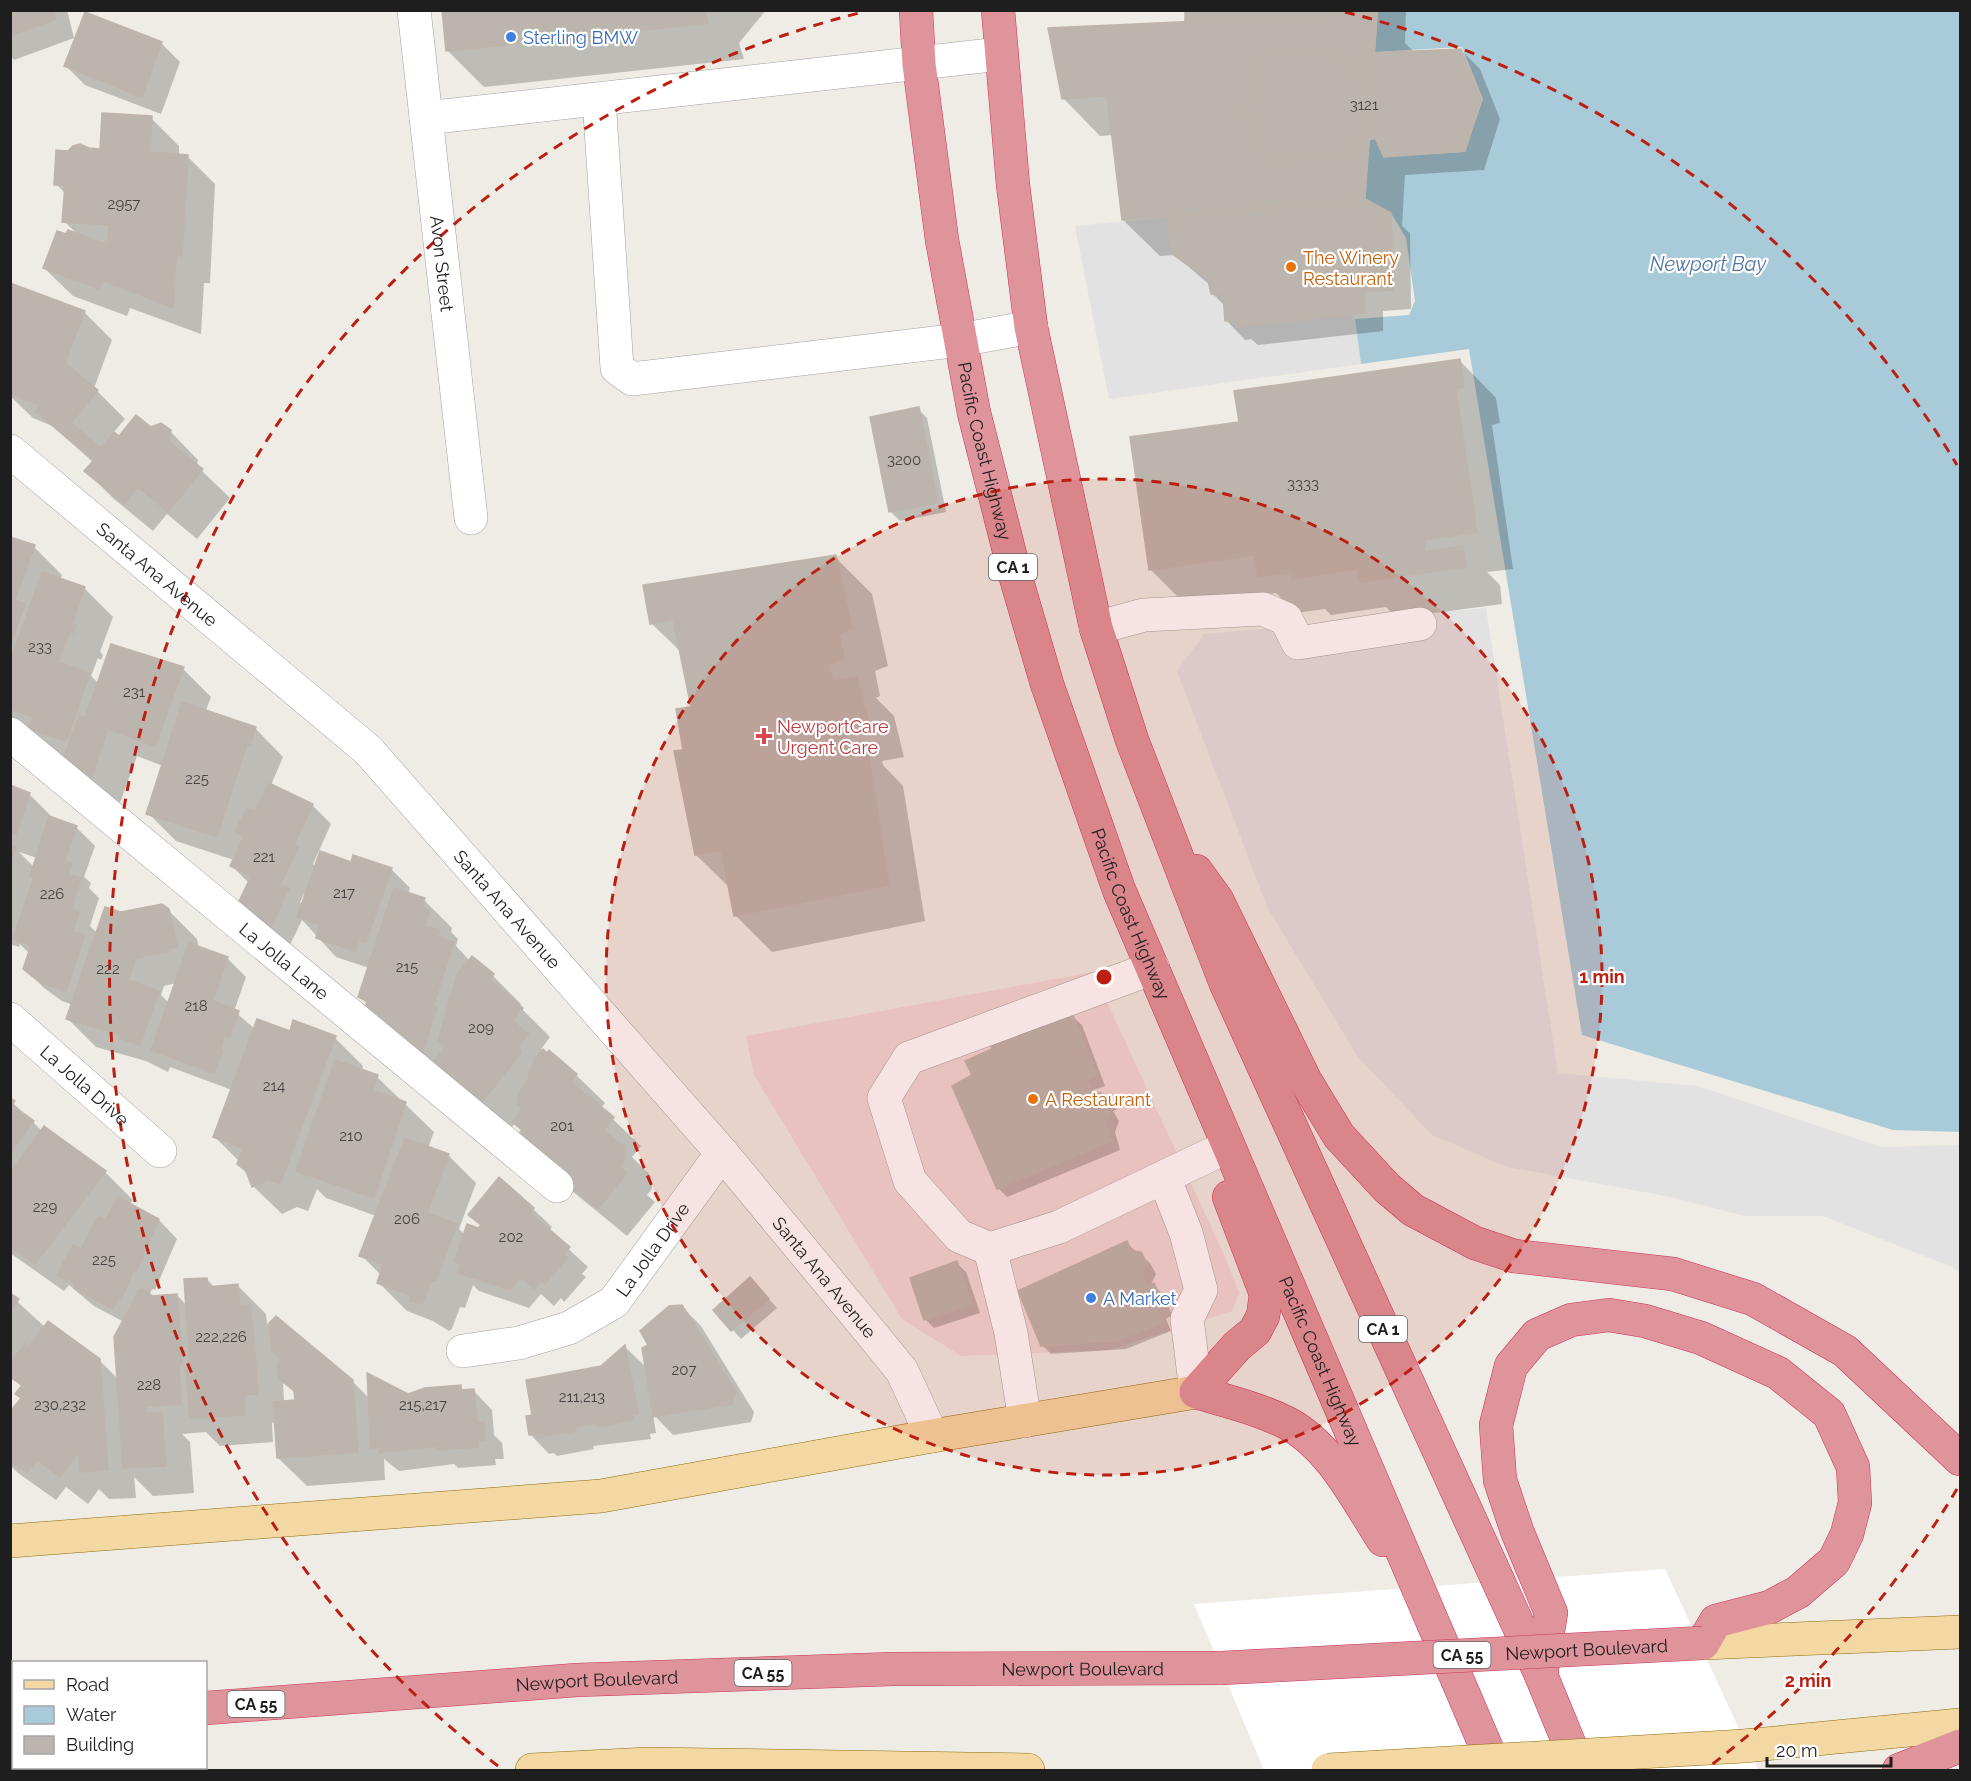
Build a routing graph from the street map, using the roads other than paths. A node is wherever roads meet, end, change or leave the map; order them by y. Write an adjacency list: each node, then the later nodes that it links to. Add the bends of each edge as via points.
1 (414, 10): 7 (street, Avon Street)
2 (916, 10): 5 (highway, Pacific Coast Highway / CA 1)
3 (998, 10): 4 (highway, CA 1)
4 (1000, 54): 5 (street); 8 (highway, CA 1)
5 (919, 64): 6 (street); 9 (highway, Pacific Coast Highway / CA 1, via 942,240)
6 (599, 99): 7 (street); 9 (street, via 617,368 632,379)
7 (426, 118): 11 (street, Avon Street)
8 (1031, 327): 9 (street); 13 (highway, CA 1)
9 (960, 340): 16 (highway, Pacific Coast Highway / CA 1, via 974,413 1047,684 1119,890)
10 (10, 451): 20 (street, Santa Ana Avenue, via 368,750)
11 (471, 518)
12 (1420, 624): 13 (street, via 1298,643 1286,619 1263,609 1144,615)
13 (1096, 628): 15 (highway, CA 1)
14 (10, 734): 23 (street, La Jolla Lane)
15 (1163, 826): 29 (highway, via 1217,900 1305,1080 1339,1136 1413,1210 1474,1242 1514,1256 1673,1274 1754,1299 1845,1352); 34 (highway, CA 1, via 1226,984)
16 (1153, 968): 18 (highway, Pacific Coast Highway / CA 1); 24 (street, via 909,1058 884,1098 910,1181 959,1236)
17 (10, 1019): 19 (street, La Jolla Drive)
18 (1210, 1096): 21 (highway); 31 (highway, Pacific Coast Highway / CA 1)
19 (160, 1151)
20 (722, 1153): 25 (street, La Jolla Drive, via 614,1302 569,1328 519,1343); 28 (street, Santa Ana Avenue, via 902,1371)
21 (1212, 1154): 22 (street); 26 (highway, via 1266,1294 1263,1316 1255,1331)
22 (1164, 1177): 24 (street, via 1059,1227); 26 (street, via 1186,1233 1201,1290 1187,1319)
23 (557, 1186)
24 (990, 1249): 27 (street, via 1011,1333)
25 (463, 1351)
26 (1196, 1392): 27 (main road); 31 (highway, via 1252,1408 1303,1434 1332,1463)
27 (1025, 1421): 28 (main road)
28 (932, 1436): 30 (main road, via 601,1496)
29 (1960, 1459)
30 (10, 1541)
31 (1430, 1611): 41 (highway, Pacific Coast Highway / CA 1)
32 (1960, 1632): 33 (main road, Newport Boulevard / CA 55)
33 (1702, 1643): 34 (highway, via 1716,1621 1770,1607 1798,1592 1834,1562 1855,1503 1853,1467 1829,1414 1778,1373 1701,1338 1645,1321 1609,1315 1571,1320 1537,1335 1510,1366 1496,1425 1500,1480 1551,1613); 35 (highway, Newport Boulevard / CA 55, bridge, via 1221,1668 893,1669 577,1680)
34 (1541, 1675): 42 (highway, CA 1)
35 (207, 1708)
36 (1960, 1725): 40 (main road, bridge, via 1744,1746)
37 (1960, 1746): 43 (highway)
38 (532, 1770): 39 (main road, via 648,1764)
39 (1028, 1770)
40 (1328, 1770)
41 (1496, 1770)
42 (1580, 1770)
43 (1899, 1770)

